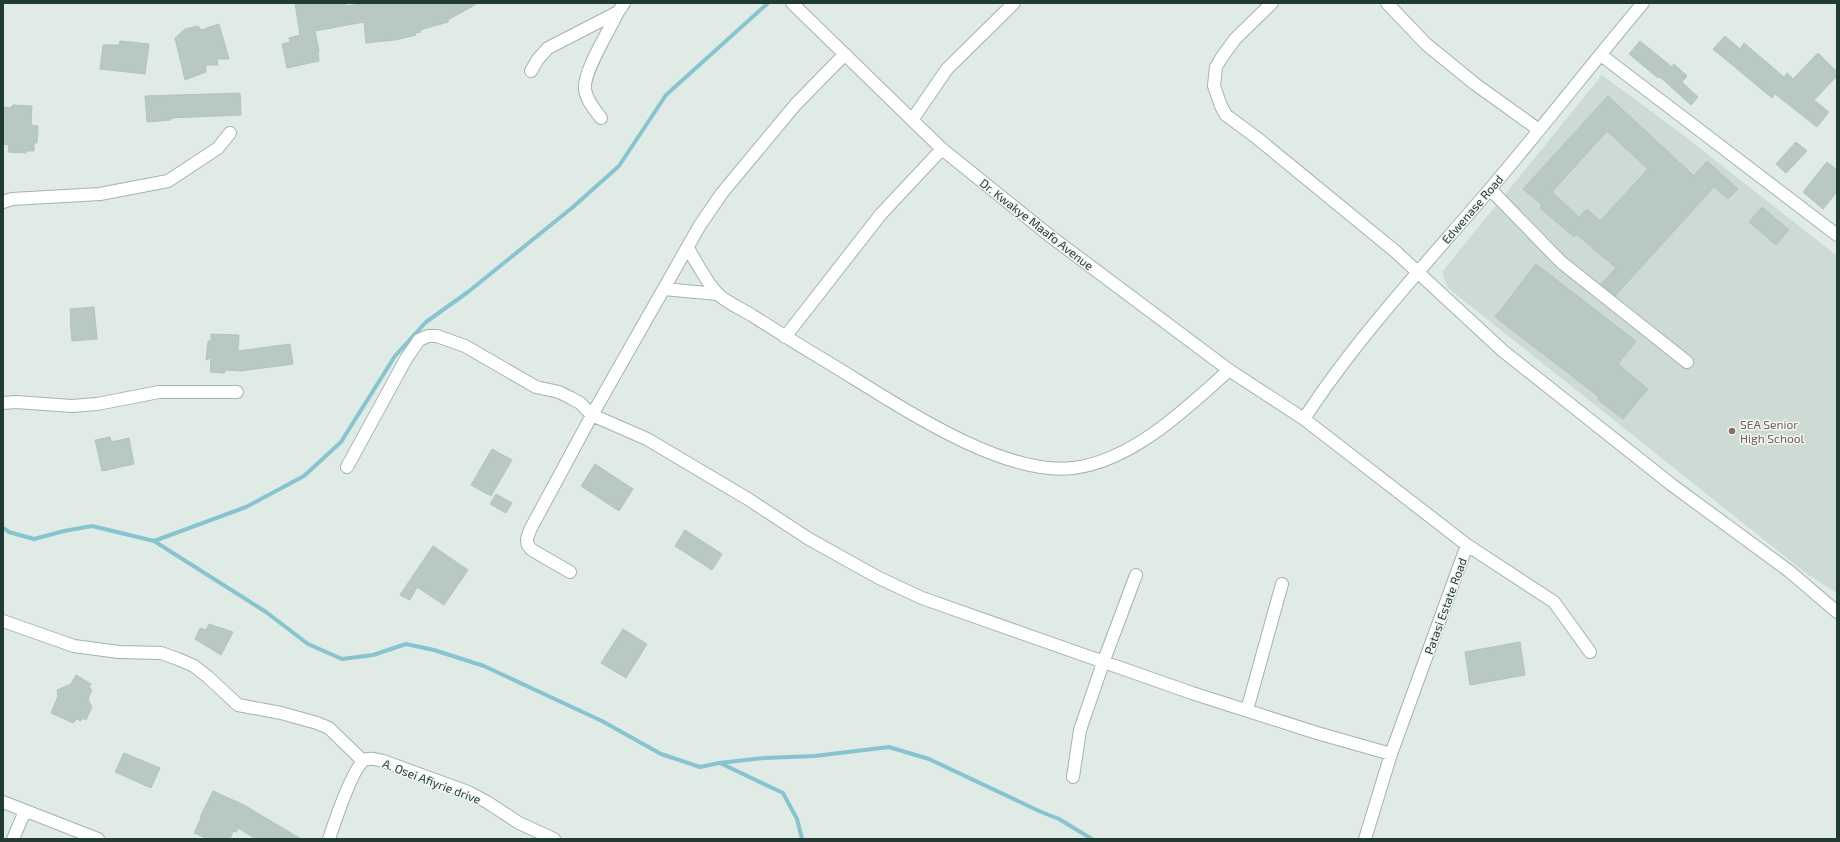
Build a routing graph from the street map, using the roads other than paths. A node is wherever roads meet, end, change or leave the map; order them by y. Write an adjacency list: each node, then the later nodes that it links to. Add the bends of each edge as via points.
1 (792, 3): 7 (street, Dr. Kwakye Maafo Avenue)
2 (1014, 3): 11 (street, via 948,69)
3 (1272, 3): 19 (street, via 1236,39 1216,67 1214,86 1221,106 1226,115 1321,190)
4 (1387, 3): 12 (street, via 1432,49)
5 (1643, 3): 8 (street, Edwenase Road)
6 (621, 8): 9 (street, via 548,48); 10 (street, via 592,63 585,83 588,98)
7 (845, 54): 11 (street, Dr. Kwakye Maafo Avenue); 18 (street, via 796,104 722,193)
8 (1601, 55): 12 (street, Edwenase Road); 17 (street)
9 (531, 71)
10 (601, 118)
11 (912, 120): 14 (street, Dr. Kwakye Maafo Avenue)
12 (1539, 130): 15 (street, Edwenase Road)
13 (230, 133): 16 (street, via 218,148 168,181 100,194 12,199)
14 (942, 148): 22 (street, via 881,214); 24 (street, Dr. Kwakye Maafo Avenue, via 1076,257)
15 (1490, 189): 19 (street, Edwenase Road); 23 (street, via 1562,262)
16 (3, 202)
17 (1837, 235)
18 (688, 248): 20 (street); 21 (street)
19 (1419, 273): 28 (street, Edwenase Road, via 1333,376); 34 (street, via 1503,351 1672,485 1789,571)
20 (664, 289): 21 (street); 27 (street)
21 (717, 294): 22 (street)
22 (784, 337): 24 (street, via 953,436 1022,463 1053,469 1086,466 1108,460 1121,453 1173,418)
23 (1687, 362)
24 (1229, 370): 28 (street, Dr. Kwakye Maafo Avenue)
25 (237, 392): 26 (street, via 159,392 72,406)
26 (3, 403)
27 (592, 415): 29 (street, via 571,398 559,392 536,387 465,346 437,336 428,336 419,340 406,360); 31 (street, via 526,541 532,550); 37 (street, via 658,445 810,539 879,578 922,598)
28 (1304, 418): 30 (street, Patasi Estate Road)
29 (347, 467)
30 (1467, 545): 36 (street, via 1554,602); 39 (street, Patasi Estate Road)
31 (570, 572)
32 (1136, 575): 37 (street)
33 (1282, 584): 38 (street)
34 (1837, 612)
35 (3, 621): 40 (street, via 74,646 119,652 161,653 178,659 194,666 238,705 296,717 329,728)
36 (1590, 652)
37 (1103, 662): 38 (street); 41 (street, via 1080,730)
38 (1248, 710): 39 (street)
39 (1391, 754): 48 (street, Patasi Estate Road)
40 (362, 760): 46 (street, via 343,800); 47 (street, A. Osei Afiyrie drive, via 368,758 383,761 468,792 520,823)
41 (1073, 777)
42 (3, 802): 43 (street)
43 (25, 811): 44 (street); 45 (street)
44 (13, 839)
45 (98, 839)
46 (329, 839)
47 (554, 839)
48 (1365, 839)

